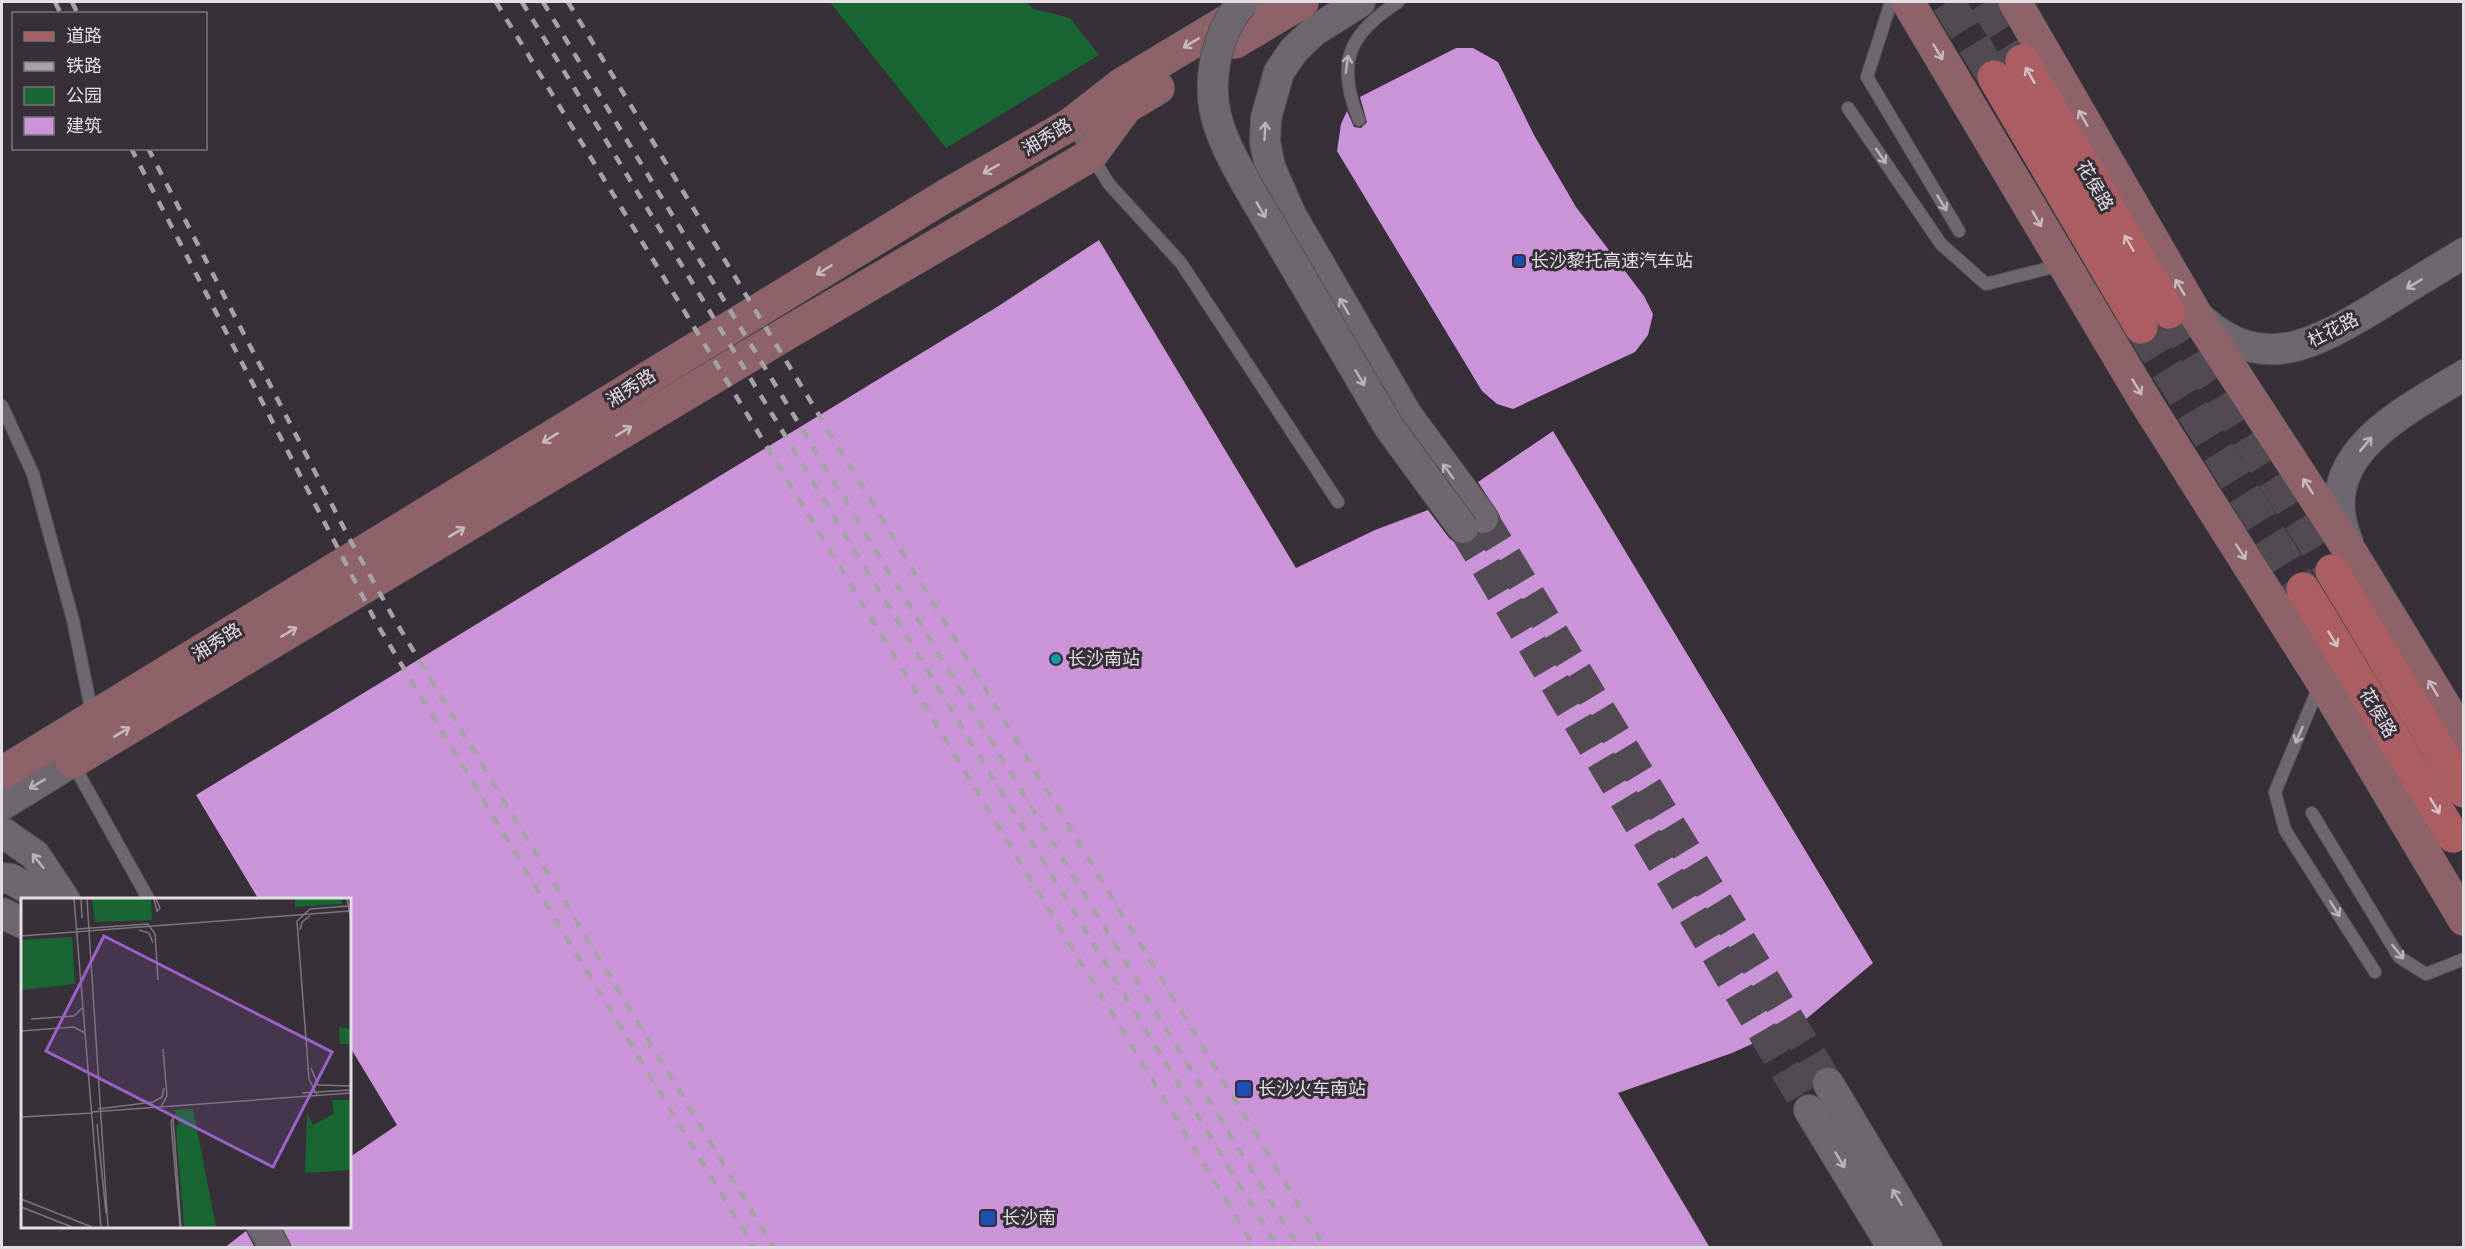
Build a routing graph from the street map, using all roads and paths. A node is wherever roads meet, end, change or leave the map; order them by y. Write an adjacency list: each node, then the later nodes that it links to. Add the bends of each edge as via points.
1 (1243, 2): 4 (street, one-way to 4, bridge, via 1228,24 1216,54 1216,115 1227,145 1246,185 1389,428 1473,523 1291,215 1270,167 1266,118 1279,72 1314,31)
2 (1259, 2): 13 (main road, 湘秀路, one-way to 13, via 1121,85)
3 (1302, 2): 14 (main road, via 1126,107)
4 (1360, 2)
5 (1398, 2): 12 (lane, one-way to 5, via 1349,95 1349,51 1360,33)
6 (1891, 2): 15 (lane, one-way to 15, via 1867,76)
7 (1908, 2): 17 (main road, one-way to 17)
8 (2015, 2): 18 (main road, one-way to 8)
9 (2022, 61): 18 (main road, 花侯路, one-way to 9)
10 (1994, 77): 19 (main road, 花侯路)
11 (1848, 108): 17 (lane, one-way to 17, via 1941,244 1986,284)
12 (1359, 120)
13 (1071, 124): 14 (lane); 26 (main road, 湘秀路, one-way to 26, via 937,201)
14 (1091, 155): 22 (lane, via 1109,184 1180,263); 28 (main road, one-way to 14)
15 (1959, 231)
16 (2463, 253): 18 (street, 杜花路, one-way to 18, via 2328,336 2303,345 2274,350 2232,343)
17 (2064, 264): 25 (main road, one-way to 25, via 2147,404)
18 (2182, 313): 23 (main road, one-way to 18)
19 (2141, 327)
20 (2463, 375): 23 (street, one-way to 20, via 2339,494 2352,461 2381,426)
21 (2, 406): 26 (lane, via 33,474 74,620)
22 (1338, 502)
23 (2343, 563): 27 (main road, one-way to 23); 30 (main road, 花侯路)
24 (2303, 589): 34 (main road, 花侯路, one-way to 34)
25 (2322, 681): 40 (main road); 43 (lane, one-way to 43, via 2276,792 2285,830)
26 (93, 718): 28 (main road, 湘秀路)
27 (2463, 738)
28 (66, 751): 29 (main road, 湘秀路); 31 (street, one-way to 31); 38 (lane)
29 (2, 773)
30 (2463, 791)
31 (2, 805)
32 (2312, 813): 42 (lane, one-way to 42, via 2399,957 2426,974)
33 (2, 832): 37 (street, one-way to 33, via 35,855)
34 (2453, 836)
35 (2, 878): 36 (street, via 11,879)
36 (44, 898)
37 (65, 898)
38 (148, 898)
39 (2, 913): 41 (street)
40 (2463, 919)
41 (21, 922)
42 (2463, 959)
43 (2375, 972)
44 (1828, 1083): 49 (street, one-way to 44)
45 (1809, 1110): 48 (street, one-way to 48)
46 (263, 1228): 47 (street)
47 (275, 1248)
48 (1893, 1248)
49 (1927, 1248)

